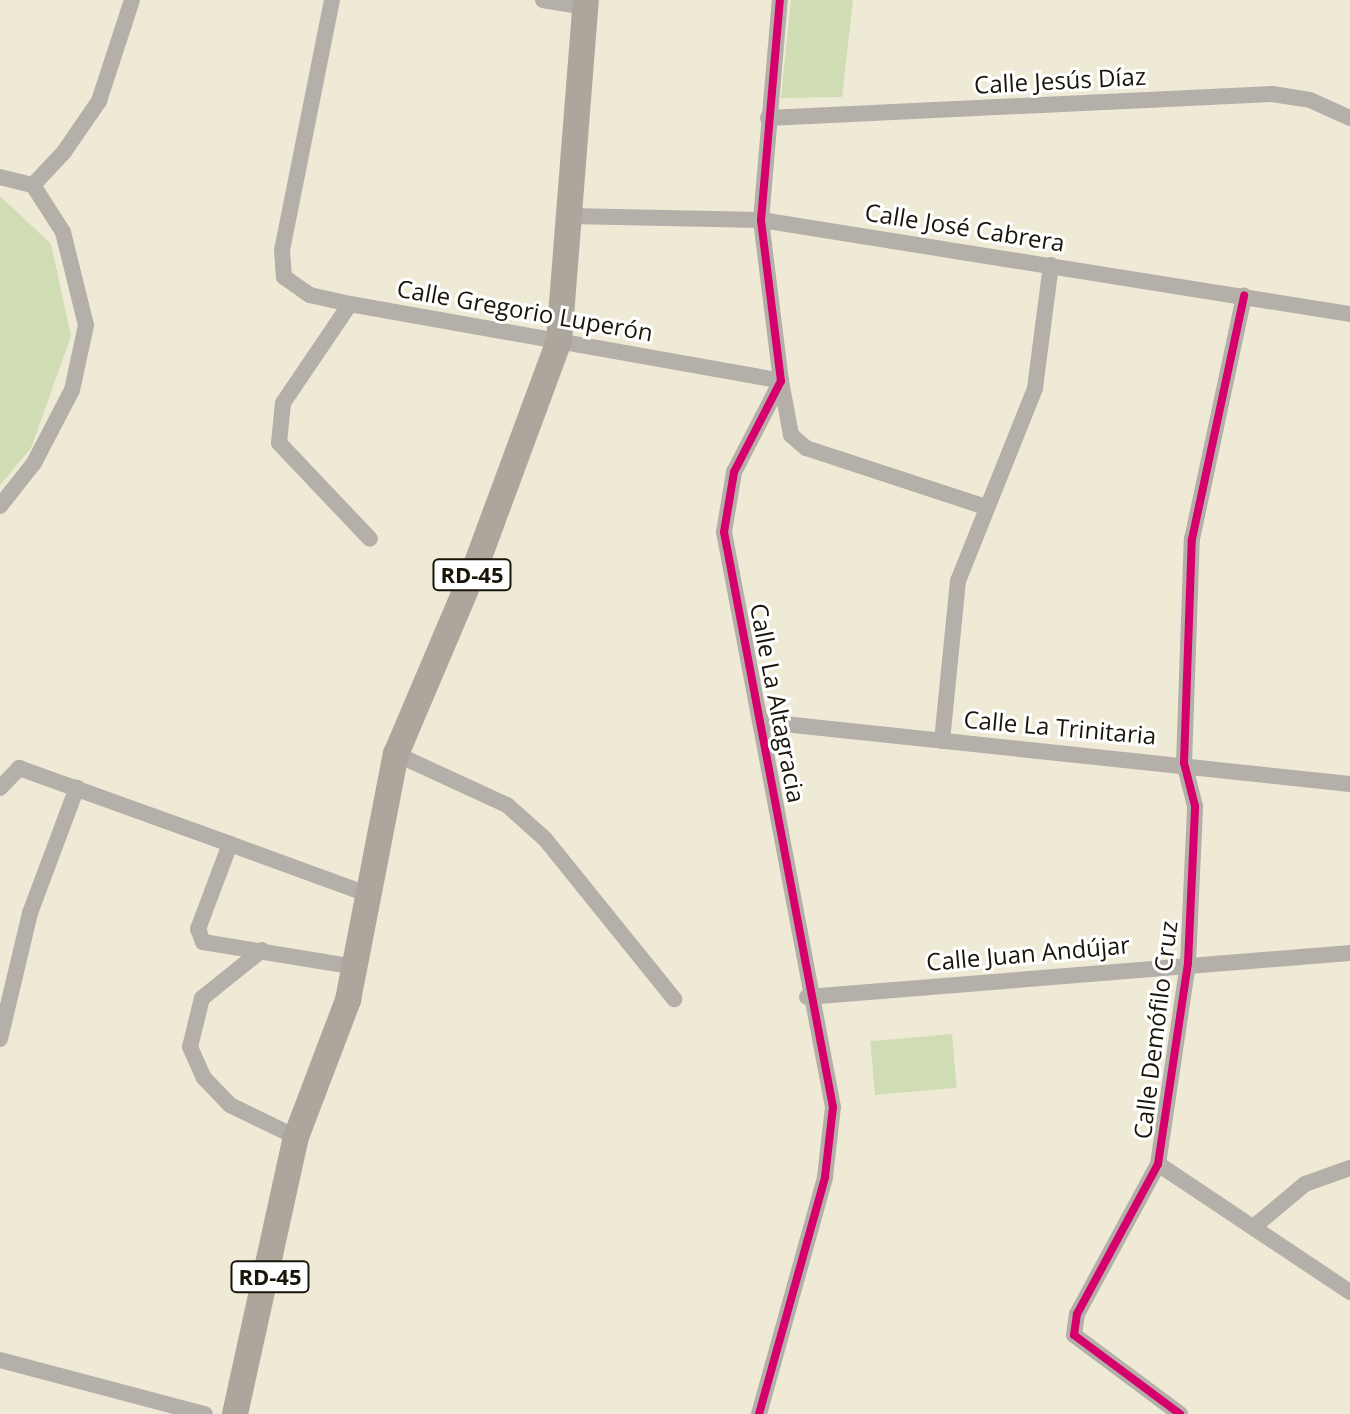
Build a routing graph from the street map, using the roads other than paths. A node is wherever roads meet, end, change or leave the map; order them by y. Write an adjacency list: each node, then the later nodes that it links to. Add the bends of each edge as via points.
1 (132, 0): 9 (street, via 99,101)
2 (332, 0): 14 (street, Calle Gregorio Luperón, via 282,250 284,277 310,295)
3 (543, 0): 5 (street)
4 (780, 0): 6 (street)
5 (586, 3): 10 (main road, RD-45)
6 (768, 118): 7 (street, Calle Jesús Díaz, via 1290,94); 11 (street)
7 (1350, 118)
8 (0, 177): 9 (street)
9 (33, 185): 18 (street, via 63,232 86,325 72,390 34,463)
10 (570, 216): 11 (street, Calle José Cabrera); 16 (main road, RD-45)
11 (761, 220): 12 (street, Calle José Cabrera); 17 (street)
12 (1051, 265): 13 (street, Calle José Cabrera); 19 (street, via 1035,388)
13 (1244, 296): 15 (street, Calle José Cabrera); 24 (street, Calle Demófilo Cruz, via 1197,493)
14 (350, 304): 16 (street, Calle Gregorio Luperón); 20 (street, via 283,403 279,443)
15 (1350, 314)
16 (559, 341): 17 (street, Calle Gregorio Luperón); 23 (main road, RD-45, via 475,568)
17 (781, 381): 19 (street, via 785,418 806,448); 21 (street, Calle La Altagracia, via 749,436 725,503 730,562)
18 (0, 506)
19 (985, 507): 22 (street, via 958,581)
20 (370, 539)
21 (765, 722): 22 (street, Calle La Trinitaria); 34 (street, Calle La Altagracia)
22 (942, 741): 24 (street, Calle La Trinitaria)
23 (396, 754): 29 (main road, RD-45); 35 (street, via 469,783 517,813)
24 (1184, 763): 25 (street, Calle La Trinitaria); 32 (street, Calle Demófilo Cruz, via 1195,785)
25 (1350, 784)
26 (77, 787): 27 (street, via 19,768); 28 (street); 36 (street, via 30,913)
27 (0, 788)
28 (230, 844): 29 (street); 30 (street, via 199,936)
29 (369, 895): 33 (main road, RD-45)
30 (262, 950): 33 (street); 37 (street, via 202,998 190,1047 204,1078 230,1105)
31 (1350, 953): 32 (street, Calle Juan Andújar)
32 (1188, 963): 34 (street, Calle Juan Andújar); 38 (street, Calle Demófilo Cruz)
33 (355, 967): 37 (main road, RD-45)
34 (807, 997): 45 (street, Calle La Altagracia, via 833,1107 831,1146)
35 (674, 999)
36 (0, 1039)
37 (296, 1137): 44 (main road, RD-45)
38 (1158, 1164): 40 (street); 46 (street, Calle Demófilo Cruz, via 1077,1314 1074,1335)
39 (1350, 1168): 40 (street, via 1305,1184)
40 (1256, 1225): 41 (street)
41 (1350, 1292)
42 (0, 1360): 43 (street)
43 (205, 1414)
44 (235, 1414)
45 (759, 1414)
46 (1180, 1414)

